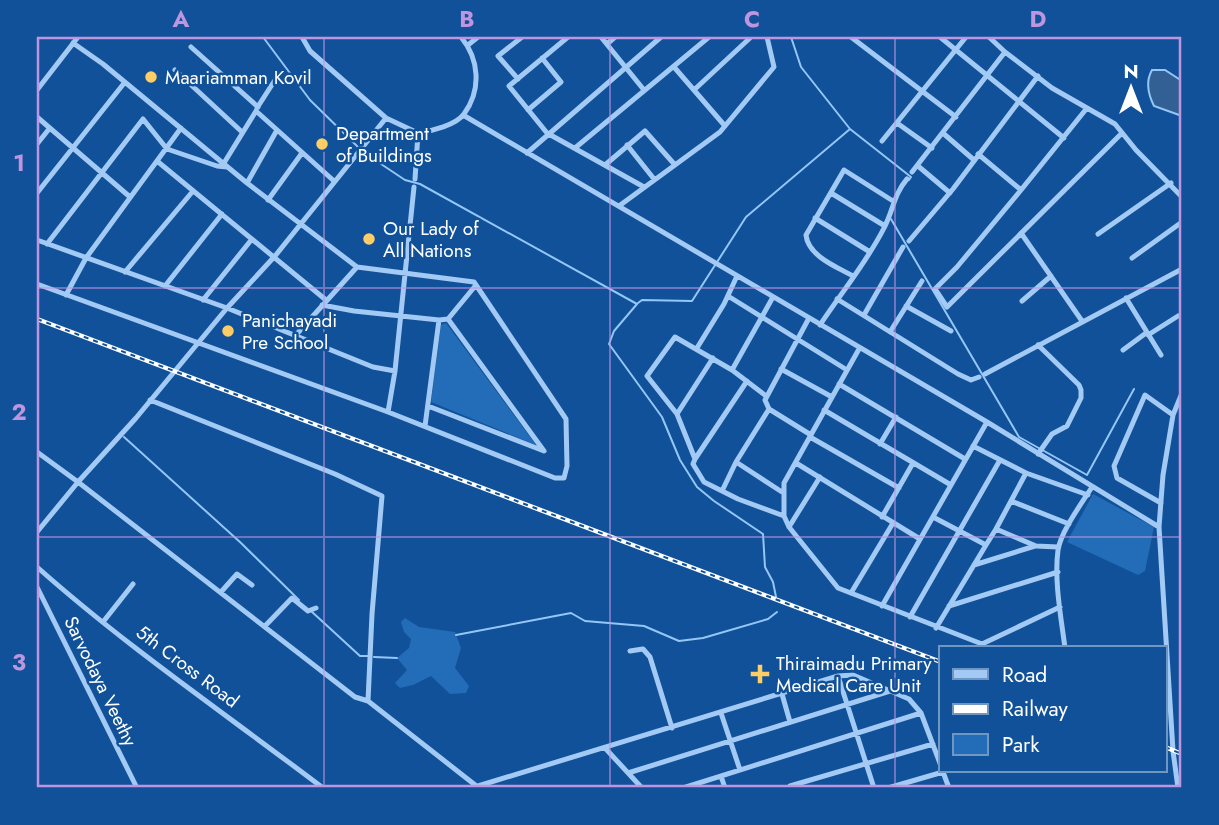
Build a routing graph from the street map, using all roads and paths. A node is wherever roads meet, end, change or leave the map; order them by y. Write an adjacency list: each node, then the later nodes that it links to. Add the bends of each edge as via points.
1 (78, 37): 17 (street)
2 (302, 37): 43 (street, via 310,51)
3 (461, 37): 19 (street)
4 (478, 37): 19 (street)
5 (522, 37): 29 (street, via 498,56)
6 (568, 37): 23 (street)
7 (601, 37): 18 (street)
8 (615, 37): 18 (street)
9 (661, 37): 24 (street)
10 (709, 37): 25 (street)
11 (751, 37): 34 (street)
12 (767, 37): 45 (street, via 774,67)
13 (851, 37): 35 (street)
14 (940, 37): 21 (street)
15 (966, 37): 21 (street)
16 (989, 37): 22 (street)
17 (73, 43): 31 (street); 32 (street)
18 (607, 44): 24 (street)
19 (468, 45): 40 (street, via 476,64 475,89)
20 (191, 47): 38 (street)
21 (955, 50): 28 (street); 35 (street)
22 (1005, 52): 27 (street); 28 (street)
23 (542, 58): 29 (street); 39 (street, via 561,82)
24 (625, 67): 33 (street); 51 (street)
25 (674, 67): 33 (street); 34 (street)
26 (175, 70): 49 (street)
27 (1038, 76): 36 (street); 37 (street)
28 (986, 77): 36 (street); 42 (street)
29 (518, 79): 39 (street, via 509,86)
30 (275, 80): 38 (street)
31 (125, 82): 46 (street); 58 (street)
32 (37, 90)
33 (644, 90): 59 (street)
34 (694, 90): 45 (street)
35 (923, 92): 42 (street); 44 (street)
36 (1018, 102): 54 (street); 64 (street)
37 (1087, 108): 52 (street); 54 (street)
38 (257, 109): 48 (street); 49 (street)
39 (528, 110): 51 (street)
40 (463, 116): 50 (street); 63 (street)
41 (37, 117): 47 (street)
42 (956, 117): 53 (street)
43 (386, 118): 50 (street); 75 (street)
44 (897, 123): 55 (street); 60 (street)
45 (725, 126): 68 (street)
46 (181, 128): 61 (street); 66 (street)
47 (49, 129): 56 (street); 58 (street)
48 (277, 130): 62 (street); 76 (street)
49 (242, 132): 66 (street)
50 (418, 133): 72 (street)
51 (547, 133): 59 (street); 63 (street)
52 (1122, 133): 77 (street); 95 (street)
53 (944, 134): 60 (street); 64 (street)
54 (1064, 138): 80 (street)
55 (882, 141)
56 (37, 144)
57 (627, 145): 67 (street); 68 (street, via 645,131); 73 (street)
58 (73, 148): 70 (street); 82 (street)
59 (575, 148): 67 (street)
60 (932, 148): 69 (street)
61 (167, 149): 65 (street); 66 (street); 70 (street, via 143,119)
62 (302, 153): 75 (street); 87 (street)
63 (527, 153): 89 (street)
64 (976, 157): 80 (street); 84 (street)
65 (157, 161): 81 (street); 85 (street)
66 (226, 165): 76 (street)
67 (604, 165): 79 (street)
68 (675, 165): 73 (street)
69 (918, 166): 71 (street); 84 (street)
70 (102, 172): 85 (street); 100 (street)
71 (912, 172)
72 (415, 179)
73 (654, 179): 79 (street)
74 (907, 179): 88 (street)
75 (334, 181): 93 (street)
76 (247, 183): 87 (street)
77 (1171, 183): 86 (street); 96 (street)
78 (414, 187): 109 (street)
79 (644, 187): 89 (street)
80 (1021, 190): 95 (street, via 935,289 947,307)
81 (193, 191): 90 (street); 108 (street)
82 (37, 193)
83 (831, 193): 88 (street, via 844,170); 91 (street); 94 (street)
84 (950, 193): 99 (street)
85 (130, 197): 104 (street)
86 (1182, 197)
87 (268, 200): 93 (street)
88 (893, 201): 94 (street)
89 (619, 206): 110 (street)
90 (222, 214): 97 (street); 116 (street)
91 (815, 218): 102 (street); 111 (street, via 807,241 825,260)
92 (1182, 222): 105 (street)
93 (300, 225): 103 (street); 106 (street)
94 (885, 226): 102 (street)
95 (1021, 233): 112 (street)
96 (1098, 234)
97 (252, 239): 103 (street); 121 (street)
98 (37, 240): 100 (street)
99 (909, 241)
100 (47, 244): 104 (street)
101 (903, 247): 127 (street)
102 (870, 252): 111 (street)
103 (275, 256): 124 (street); 126 (street)
104 (86, 258): 108 (street); 117 (street)
105 (1132, 258)
106 (357, 267): 109 (street); 124 (street)
107 (1182, 269): 120 (street)
108 (125, 272): 116 (street)
109 (407, 272): 115 (street); 128 (street)
110 (737, 276): 118 (street); 119 (street)
111 (853, 276): 122 (street)
112 (1051, 276): 123 (street); 134 (street)
113 (922, 281): 125 (street)
114 (37, 284): 117 (street)
115 (476, 285): 130 (street); 166 (street, via 566,419 564,478)
116 (165, 286): 121 (street)
117 (66, 295): 141 (street)
118 (728, 296): 131 (street); 143 (street)
119 (774, 297): 131 (street); 132 (street)
120 (1126, 298): 134 (street); 138 (street)
121 (203, 299): 126 (street)
122 (837, 299): 127 (street); 135 (street)
123 (1022, 301)
124 (324, 302): 128 (street); 139 (street)
125 (906, 306): 136 (street); 137 (street)
126 (227, 307): 139 (street); 141 (street)
127 (864, 315): 137 (street)
128 (401, 316): 133 (street); 151 (street)
129 (1178, 316): 138 (street)
130 (448, 318): 133 (street); 158 (street, via 544,451)
131 (761, 318): 140 (street); 149 (street)
132 (809, 318): 135 (street); 140 (street)
133 (439, 320): 158 (street)
134 (1082, 321): 142 (street)
135 (820, 325): 144 (street)
136 (951, 331)
137 (890, 332): 142 (street, via 971,380)
138 (1147, 334): 145 (street); 146 (street)
139 (295, 336): 151 (street)
140 (798, 340): 148 (street); 150 (street)
141 (197, 343): 157 (street); 161 (street)
142 (1038, 345): 170 (street, via 1082,390 1067,426 1052,433)
143 (697, 348): 147 (street); 162 (street, via 675,337 647,376)
144 (859, 349): 150 (street); 165 (street)
145 (1123, 351)
146 (1161, 355)
147 (713, 358): 149 (street); 162 (street)
148 (781, 369): 155 (street); 156 (street)
149 (732, 370): 152 (street)
150 (846, 370): 153 (street)
151 (395, 371): 161 (street)
152 (747, 381): 155 (street); 172 (street)
153 (839, 384): 156 (street); 164 (street)
154 (1182, 393): 163 (street)
155 (766, 396): 159 (street)
156 (832, 397): 160 (street)
157 (150, 400): 180 (street); 227 (street, via 382,496)
158 (428, 406): 166 (street)
159 (769, 409): 167 (street); 175 (street)
160 (824, 410): 167 (street); 168 (street)
161 (388, 412): 166 (street)
162 (677, 414): 172 (street)
163 (1173, 415): 188 (street); 188 (street, via 1145,395 1114,466 1117,478)
164 (896, 418): 168 (street); 173 (street)
165 (987, 422): 169 (street); 170 (street)
166 (425, 426)
167 (811, 436): 176 (street); 183 (street)
168 (880, 444): 177 (street)
169 (973, 446): 173 (street); 174 (street)
170 (1041, 451): 182 (street)
171 (37, 452): 180 (street)
172 (695, 459): 184 (street, via 693,464 704,482)
173 (965, 459): 181 (street)
174 (1000, 460): 178 (street); 197 (street)
175 (736, 462): 184 (street); 185 (street)
176 (796, 463): 179 (street); 185 (street)
177 (913, 463): 181 (street); 183 (street)
178 (1026, 473): 186 (street); 187 (street)
179 (820, 477): 190 (street); 194 (street)
180 (78, 482): 198 (street); 209 (street)
181 (951, 485): 191 (street)
182 (1093, 487): 186 (street); 195 (street)
183 (900, 488): 190 (street)
184 (722, 491): 189 (street)
185 (782, 492): 189 (street)
186 (1088, 495): 193 (street)
187 (1011, 501): 193 (street); 196 (street)
188 (1161, 503): 195 (street)
189 (784, 516): 194 (street)
190 (882, 517): 192 (street)
191 (933, 517): 197 (street); 199 (street)
192 (893, 523): 199 (street); 210 (street)
193 (1069, 524): 202 (street)
194 (789, 527): 210 (street, via 838,588)
195 (1159, 527): 220 (street)
196 (996, 528): 200 (street); 201 (street)
197 (958, 531): 200 (street); 215 (street)
198 (37, 532)
199 (920, 539): 211 (street)
200 (986, 545): 203 (street)
201 (1036, 546): 202 (street); 203 (street)
202 (1058, 547): 205 (street)
203 (974, 565): 212 (street)
204 (37, 567): 216 (street, 5th Cross Road)
205 (1058, 572): 212 (street); 213 (street)
206 (133, 584): 216 (street)
207 (252, 585): 209 (street, via 237,574)
208 (37, 587): 245 (street, Sarvodaya Veethy)
209 (221, 592): 217 (street)
210 (851, 593): 211 (street)
211 (882, 606): 215 (street)
212 (949, 606): 218 (street)
213 (1060, 607): 218 (street, via 982,644); 219 (street)
214 (316, 608): 217 (street, via 308,611 292,597)
215 (910, 617): 218 (street)
216 (103, 622): 246 (street, 5th Cross Road)
217 (265, 626): 227 (street, via 355,697)
218 (936, 628)
219 (1065, 646)
220 (1165, 646)
221 (629, 651): 232 (street, via 643,649 650,657)
222 (1166, 666): 226 (street)
223 (838, 676): 224 (street, via 853,675); 225 (street); 228 (street)
224 (890, 691): 228 (street); 230 (street, via 909,699)
225 (782, 694): 229 (street); 231 (street)
226 (1168, 697): 252 (street)
227 (368, 701): 244 (street)
228 (848, 705): 231 (street); 233 (street)
229 (721, 713): 232 (street); 234 (street)
230 (921, 713): 233 (street); 235 (street)
231 (790, 722): 234 (street)
232 (673, 728): 236 (street)
233 (856, 734): 238 (street); 239 (street)
234 (730, 741): 239 (street); 241 (street)
235 (933, 744): 237 (street); 238 (street)
236 (605, 748): 241 (street); 244 (street)
237 (939, 761)
238 (866, 763): 243 (street); 250 (street)
239 (740, 770): 242 (street)
240 (939, 770): 251 (street)
241 (628, 773): 247 (street)
242 (721, 776): 248 (street); 249 (street)
243 (790, 786)
244 (479, 787)
245 (137, 788)
246 (323, 788)
247 (642, 788)
248 (683, 788)
249 (725, 788)
250 (874, 788)
251 (888, 788)
252 (1178, 788)

